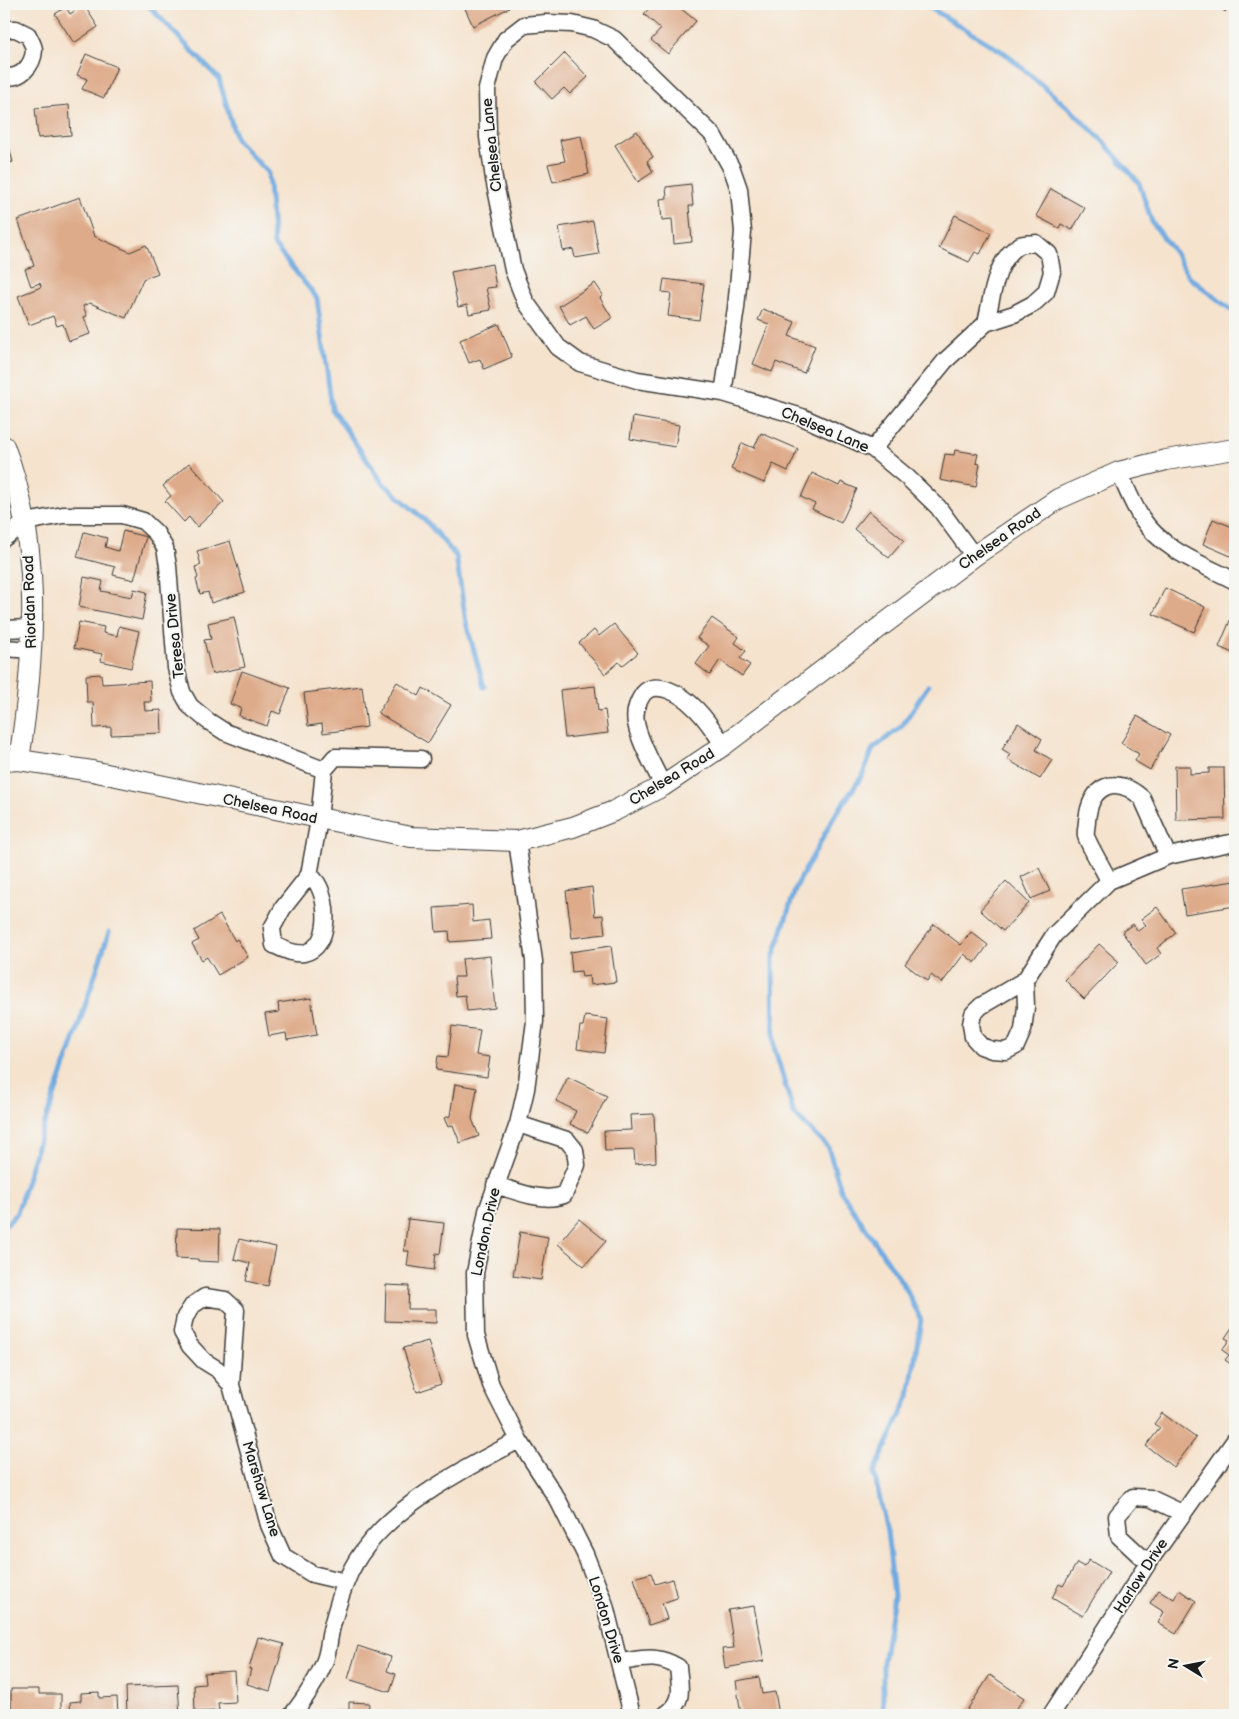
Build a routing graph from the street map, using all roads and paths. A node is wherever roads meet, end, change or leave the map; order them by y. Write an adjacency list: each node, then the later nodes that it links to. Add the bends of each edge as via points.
1 (4, 29): 2 (street, via 16,29 28,35 34,48 31,62 21,74)
2 (4, 76)
3 (986, 323): 3 (street, via 1014,314 1033,304 1046,292 1052,272 1049,254 1036,243 1022,244 1002,263); 6 (street, via 945,361)
4 (723, 393): 4 (street, Chelsea Lane, via 637,380 580,363 558,346 525,301 513,270 494,179 488,137 487,89 495,58 506,40 524,25 572,24 614,39 713,135 732,169 743,232); 6 (street, Chelsea Lane, via 802,417)
5 (4, 446): 9 (street, Riordan Road)
6 (873, 449): 11 (street, Chelsea Lane, via 938,507)
7 (1235, 449): 8 (street, Chelsea Road, via 1166,460)
8 (1119, 472): 11 (street, Chelsea Road, via 1058,499); 12 (street, via 1141,518 1162,542)
9 (26, 522): 10 (street); 13 (street, Riordan Road); 20 (street, Teresa Drive, via 62,515 122,515 143,521 165,548 176,668 182,692 190,706 225,732)
10 (4, 538)
11 (974, 556): 17 (street, Chelsea Road)
12 (1235, 581)
13 (32, 628): 14 (street); 16 (street, Riordan Road)
14 (4, 629)
15 (4, 648): 16 (street)
16 (32, 650): 19 (street, Riordan Road, via 27,707)
17 (724, 744): 21 (street, Chelsea Road); 21 (street, via 694,706 669,689 645,692 636,706 635,722)
18 (421, 759): 20 (street, via 335,757)
19 (12, 761): 22 (street, Chelsea Road, via 92,771)
20 (324, 770): 22 (street)
21 (663, 786): 23 (street, Chelsea Road, via 573,827)
22 (320, 820): 23 (street, Chelsea Road, via 411,837); 26 (street)
23 (517, 841): 29 (street, London Drive, via 534,961 535,1021)
24 (1235, 842): 25 (street)
25 (1168, 856): 27 (street); 27 (street, via 1142,798 1124,787 1103,787 1088,809 1086,837)
26 (309, 875): 26 (street, via 272,928 274,945 286,951 302,954 314,949 322,936 326,916 318,884)
27 (1110, 881): 28 (street, via 1054,936)
28 (1025, 980)
29 (518, 1124): 30 (street, London Drive); 30 (street, via 567,1140 575,1150 577,1165 564,1195 554,1198)
30 (495, 1185): 32 (street, London Drive, via 475,1273 476,1335 492,1385)
31 (231, 1385): 31 (street, Marshaw Lane, via 236,1310 225,1300 205,1297 184,1317 182,1332 190,1346 204,1361 217,1368); 36 (street, Marshaw Lane, via 269,1525 283,1556 312,1574)
32 (519, 1440): 36 (street, via 454,1476 388,1521 353,1566); 37 (street, London Drive, via 559,1502 585,1554 605,1605)
33 (1235, 1440): 34 (street, Harlow Drive)
34 (1182, 1513): 35 (street, Harlow Drive); 35 (street, via 1150,1498 1133,1497 1117,1516 1120,1536)
35 (1148, 1562): 41 (street, Harlow Drive)
36 (346, 1582): 38 (street, via 325,1660 310,1692)
37 (620, 1662): 39 (street, London Drive); 40 (street, via 653,1658 666,1660 678,1667 681,1694 675,1709)
38 (292, 1715)
39 (632, 1715)
40 (665, 1715)
41 (1051, 1715)

